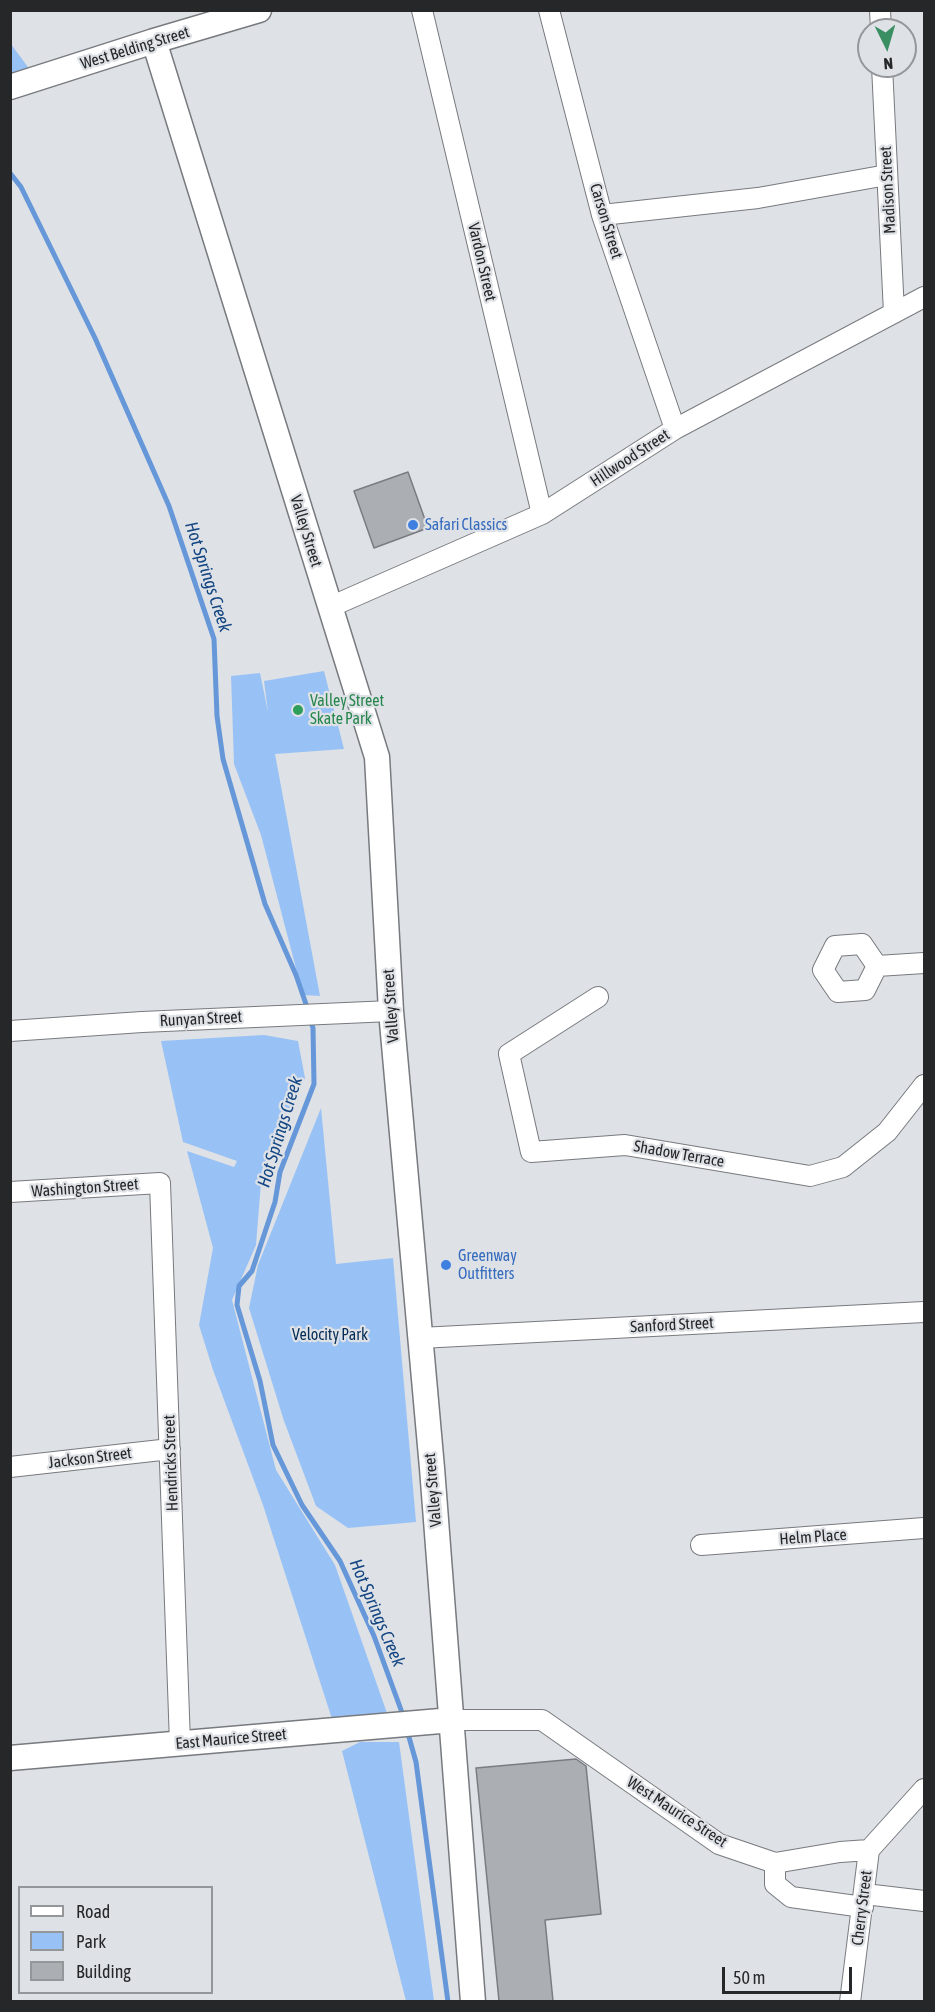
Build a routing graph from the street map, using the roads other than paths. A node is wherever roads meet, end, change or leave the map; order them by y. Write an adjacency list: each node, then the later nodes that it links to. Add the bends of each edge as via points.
1 (259, 10): 4 (street, West Belding Street)
2 (422, 10): 12 (street, Vardon Street)
3 (549, 10): 8 (street, Carson Street)
4 (154, 41): 6 (street, West Belding Street); 13 (street, Valley Street)
5 (883, 78): 7 (street, Madison Street)
6 (10, 87)
7 (887, 175): 8 (street, via 758,198); 10 (street, Madison Street)
8 (602, 215): 11 (street, Carson Street)
9 (924, 297): 10 (street, Hillwood Street)
10 (894, 313): 11 (street, Hillwood Street)
11 (675, 429): 12 (street, Hillwood Street)
12 (542, 514): 13 (street, Hillwood Street)
13 (330, 607): 17 (street, Valley Street, via 376,757)
14 (924, 963): 15 (street)
15 (877, 966)
16 (598, 997): 19 (street, Shadow Terrace, via 509,1054 531,1152 625,1145 810,1176 843,1167 852,1160 887,1132)
17 (391, 1011): 18 (street, Runyan Street); 23 (street, Valley Street)
18 (10, 1031)
19 (924, 1085)
20 (160, 1183): 21 (street, Washington Street); 24 (street, Hendricks Street)
21 (10, 1192)
22 (924, 1312): 23 (street, Sanford Street)
23 (420, 1338): 28 (street, Valley Street)
24 (170, 1449): 25 (street, Jackson Street); 29 (street, Hendricks Street)
25 (10, 1467)
26 (924, 1528): 27 (street, Helm Place)
27 (701, 1545)
28 (452, 1720): 29 (street, East Maurice Street); 33 (street, West Maurice Street, via 542,1720 719,1844); 36 (street, Valley Street)
29 (180, 1743): 30 (street, East Maurice Street)
30 (10, 1758)
31 (924, 1789): 32 (street)
32 (869, 1850): 33 (street, West Maurice Street); 34 (street, Cherry Street)
33 (775, 1863): 34 (street, via 775,1884 791,1897)
34 (864, 1900): 35 (street); 37 (street, Cherry Street)
35 (924, 1901)
36 (473, 2001)
37 (850, 2001)

